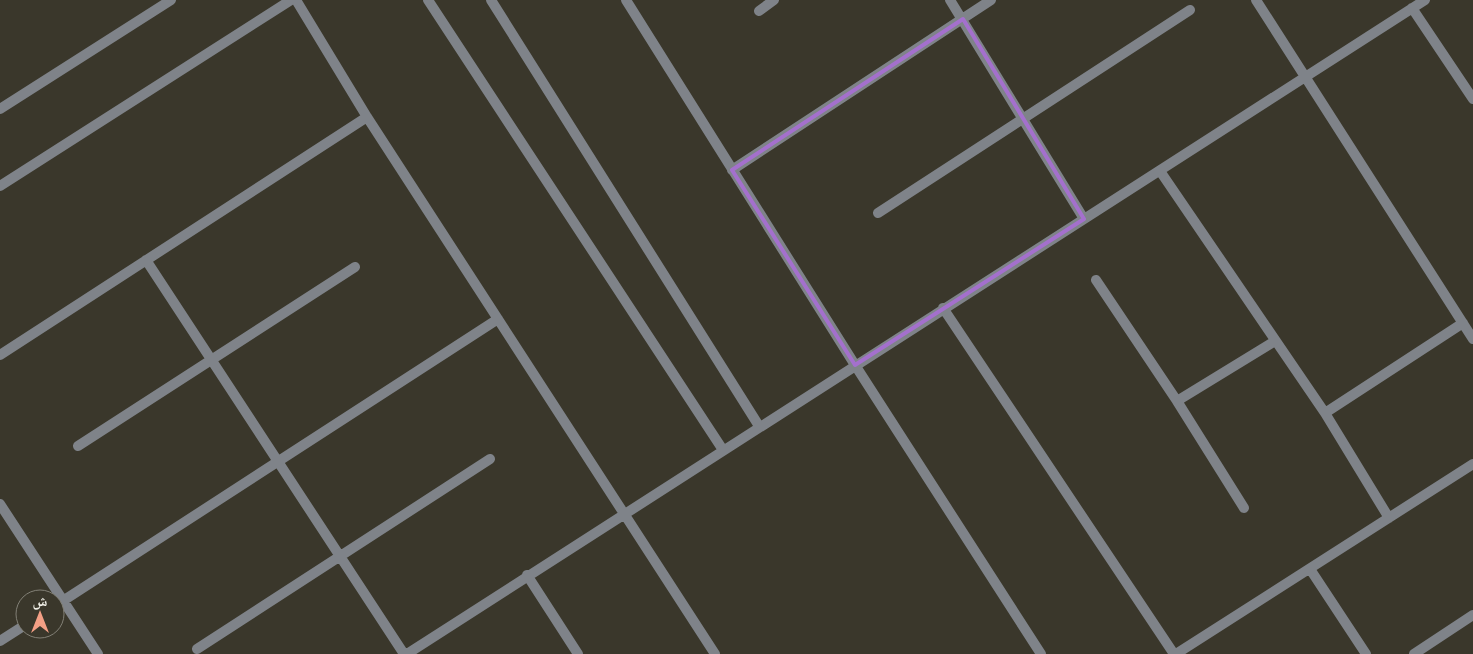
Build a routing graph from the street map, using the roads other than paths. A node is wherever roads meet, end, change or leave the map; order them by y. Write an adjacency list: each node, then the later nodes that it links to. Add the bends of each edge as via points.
1 (171, 0): 12 (street)
2 (291, 0): 24 (street)
3 (296, 0): 20 (street)
4 (428, 0): 42 (street)
5 (491, 0): 40 (street)
6 (626, 0): 22 (street)
7 (774, 0): 15 (street)
8 (950, 0): 16 (street)
9 (991, 0): 16 (street)
10 (1256, 0): 17 (street)
11 (1425, 0): 13 (street)
12 (159, 3): 19 (street)
13 (1412, 8): 17 (street); 18 (street)
14 (1190, 10): 21 (street)
15 (759, 11)
16 (963, 19): 21 (street); 22 (street)
17 (1306, 77): 23 (street); 32 (street)
18 (1473, 99)
19 (0, 109)
20 (367, 117): 27 (street); 31 (street)
21 (1023, 119): 25 (street); 26 (street)
22 (732, 170): 37 (street)
23 (1160, 171): 26 (street); 34 (street)
24 (0, 186)
25 (878, 213)
26 (1084, 219): 30 (street)
27 (146, 260): 35 (street); 36 (street)
28 (355, 267): 36 (street)
29 (1096, 280): 38 (street)
30 (943, 308): 37 (street); 65 (street)
31 (498, 319): 44 (street); 48 (street)
32 (1462, 323): 33 (street); 39 (street)
33 (1473, 339)
34 (1276, 341): 38 (street); 39 (street)
35 (0, 355)
36 (211, 360): 41 (street); 44 (street)
37 (855, 365): 40 (street); 64 (street)
38 (1177, 401): 47 (street)
39 (1325, 413): 49 (street)
40 (759, 426): 42 (street)
41 (78, 446)
42 (723, 450): 48 (street)
43 (490, 459): 50 (street)
44 (278, 462): 50 (street); 54 (street)
45 (1473, 464): 49 (street)
46 (0, 504): 53 (street)
47 (1244, 508)
48 (624, 513): 52 (street); 63 (street)
49 (1389, 518): 51 (street)
50 (340, 556): 59 (street); 61 (street)
51 (1310, 569): 65 (street); 66 (street)
52 (527, 576): 61 (street); 62 (street)
53 (50, 589)
54 (65, 600)
55 (65, 612): 60 (street)
56 (1473, 615): 67 (street)
57 (15, 631): 58 (street)
58 (0, 641)
59 (197, 649)
60 (98, 654)
61 (405, 654)
62 (578, 654)
63 (715, 654)
64 (1041, 654)
65 (1175, 654)
66 (1366, 654)
67 (1414, 654)

